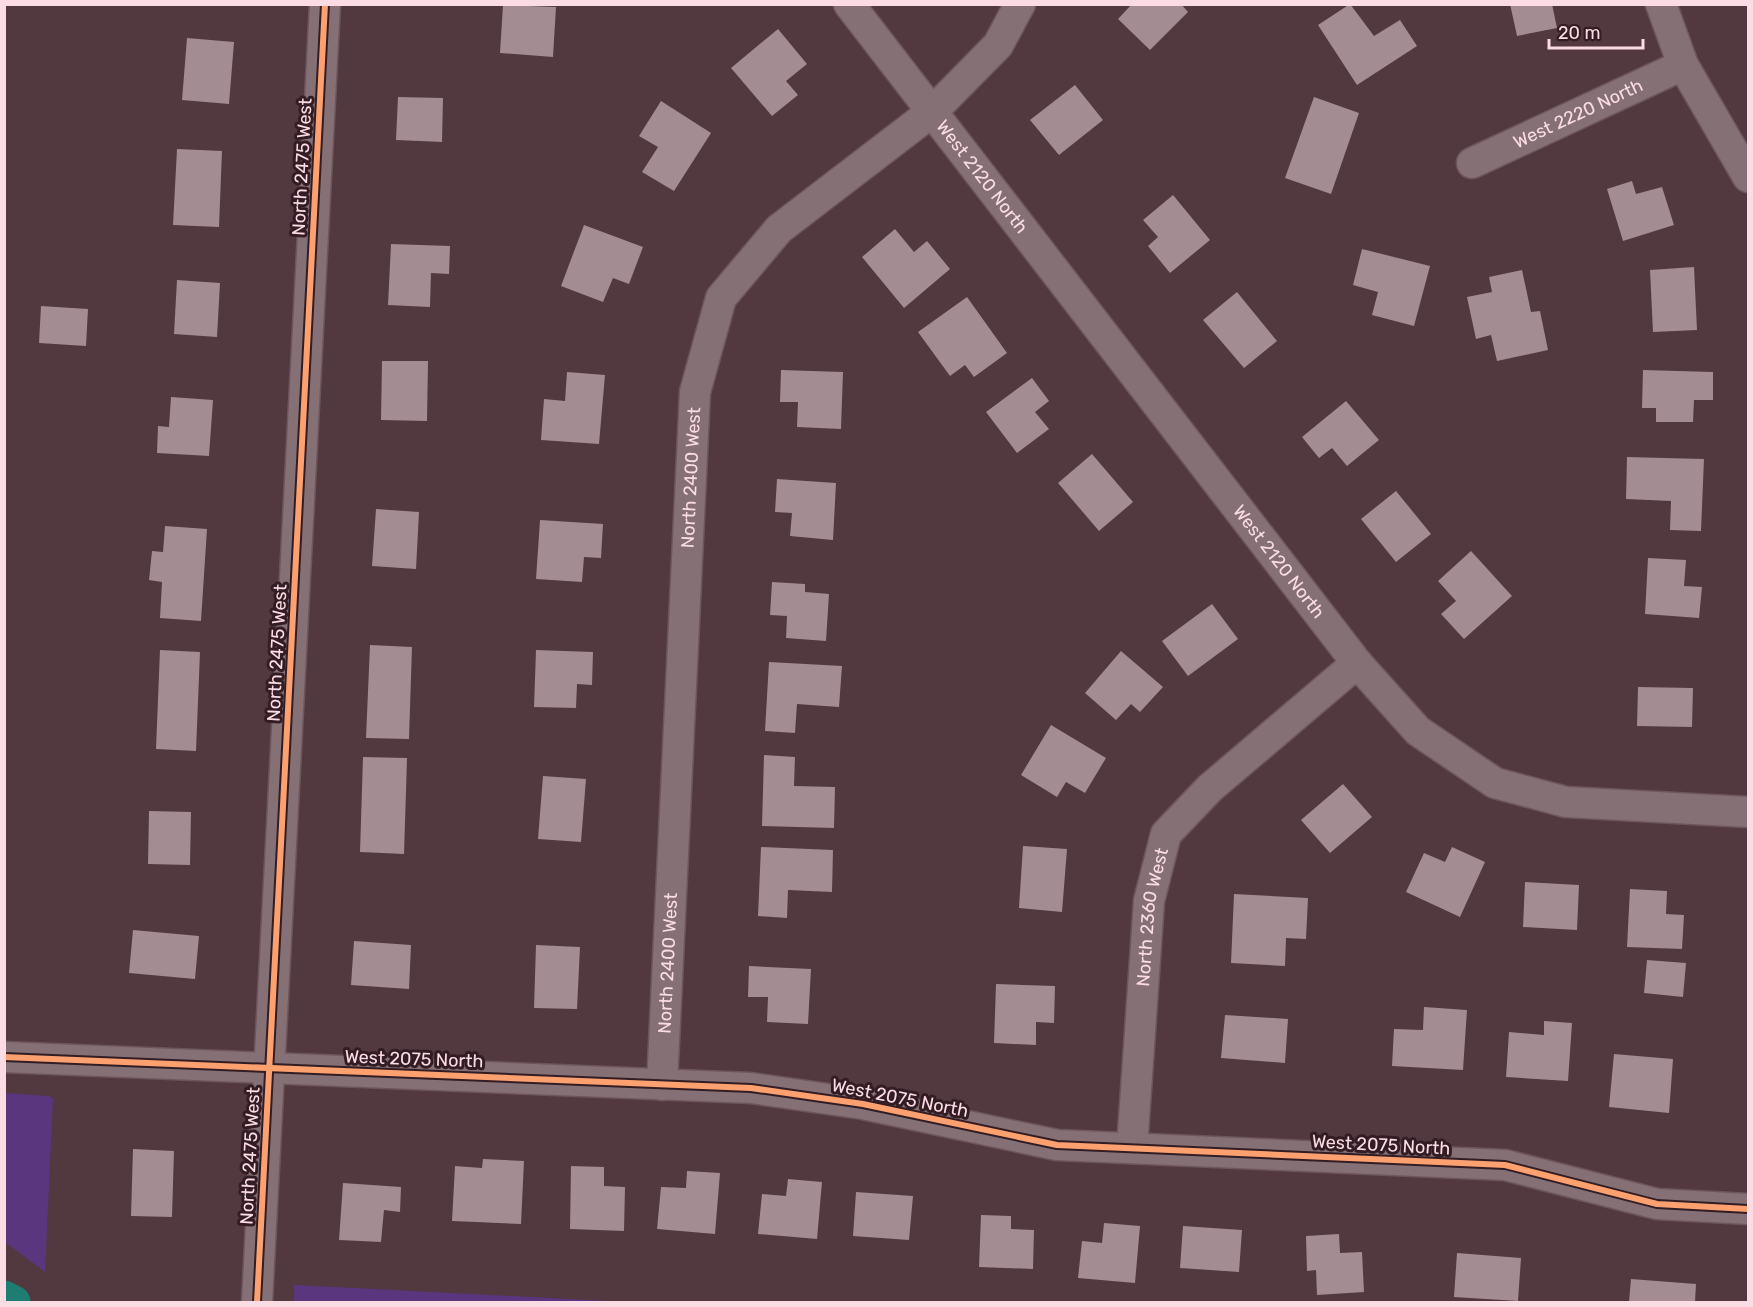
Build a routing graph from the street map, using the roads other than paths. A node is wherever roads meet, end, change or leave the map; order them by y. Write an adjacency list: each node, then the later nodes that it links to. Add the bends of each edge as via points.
1 (325, 4): 12 (street, North 2475 West)
2 (849, 4): 6 (street, West 2120 North)
3 (1020, 4): 6 (street, North 2400 West, via 998,45)
4 (1661, 4): 5 (street)
5 (1683, 65): 7 (street, West 2220 North); 8 (street)
6 (933, 111): 9 (street, West 2120 North); 13 (street, North 2400 West, via 779,229 721,298 695,392)
7 (1472, 163)
8 (1749, 177)
9 (1357, 663): 10 (street, West 2120 North, via 1418,731 1495,783 1566,802); 14 (street, North 2360 West, via 1210,788 1166,834 1149,901)
10 (1749, 812)
11 (4, 1057): 12 (street, West 2075 North)
12 (270, 1068): 13 (street, West 2075 North); 16 (street, North 2475 West)
13 (662, 1085): 14 (street, West 2075 North, via 751,1088 863,1104 1057,1145)
14 (1132, 1148): 15 (street, West 2075 North, via 1505,1165 1657,1204)
15 (1749, 1209)
16 (257, 1302)

